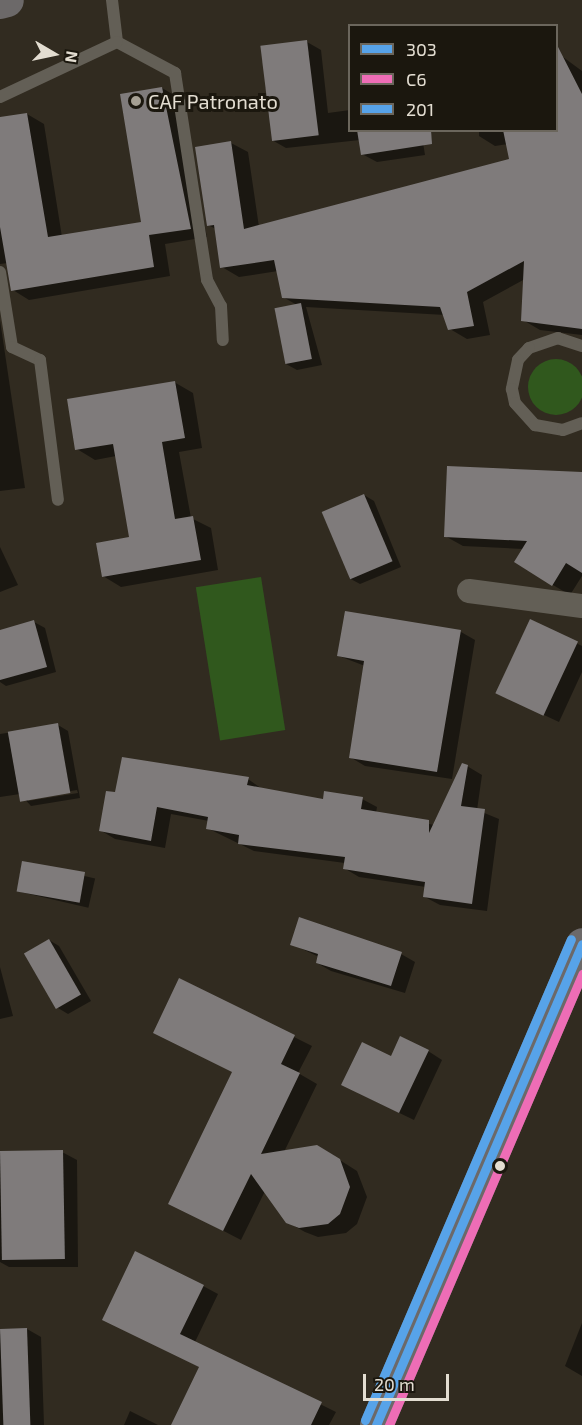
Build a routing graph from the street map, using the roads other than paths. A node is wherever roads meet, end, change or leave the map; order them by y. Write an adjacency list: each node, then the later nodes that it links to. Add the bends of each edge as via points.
1 (7, 0): 3 (main road)
2 (112, 0): 4 (lane)
3 (0, 2)
4 (117, 42): 5 (lane); 7 (lane, via 175,73 207,280 221,306)
5 (0, 97)
6 (0, 272): 10 (lane, via 12,347 40,360)
7 (223, 340)
8 (582, 346): 9 (lane, via 558,338 529,348 518,360 512,389 519,410 535,425 563,430)
9 (582, 423)
10 (58, 500)
11 (470, 591): 12 (street)
12 (582, 606)
13 (582, 944): 14 (main road)
14 (376, 1425)

